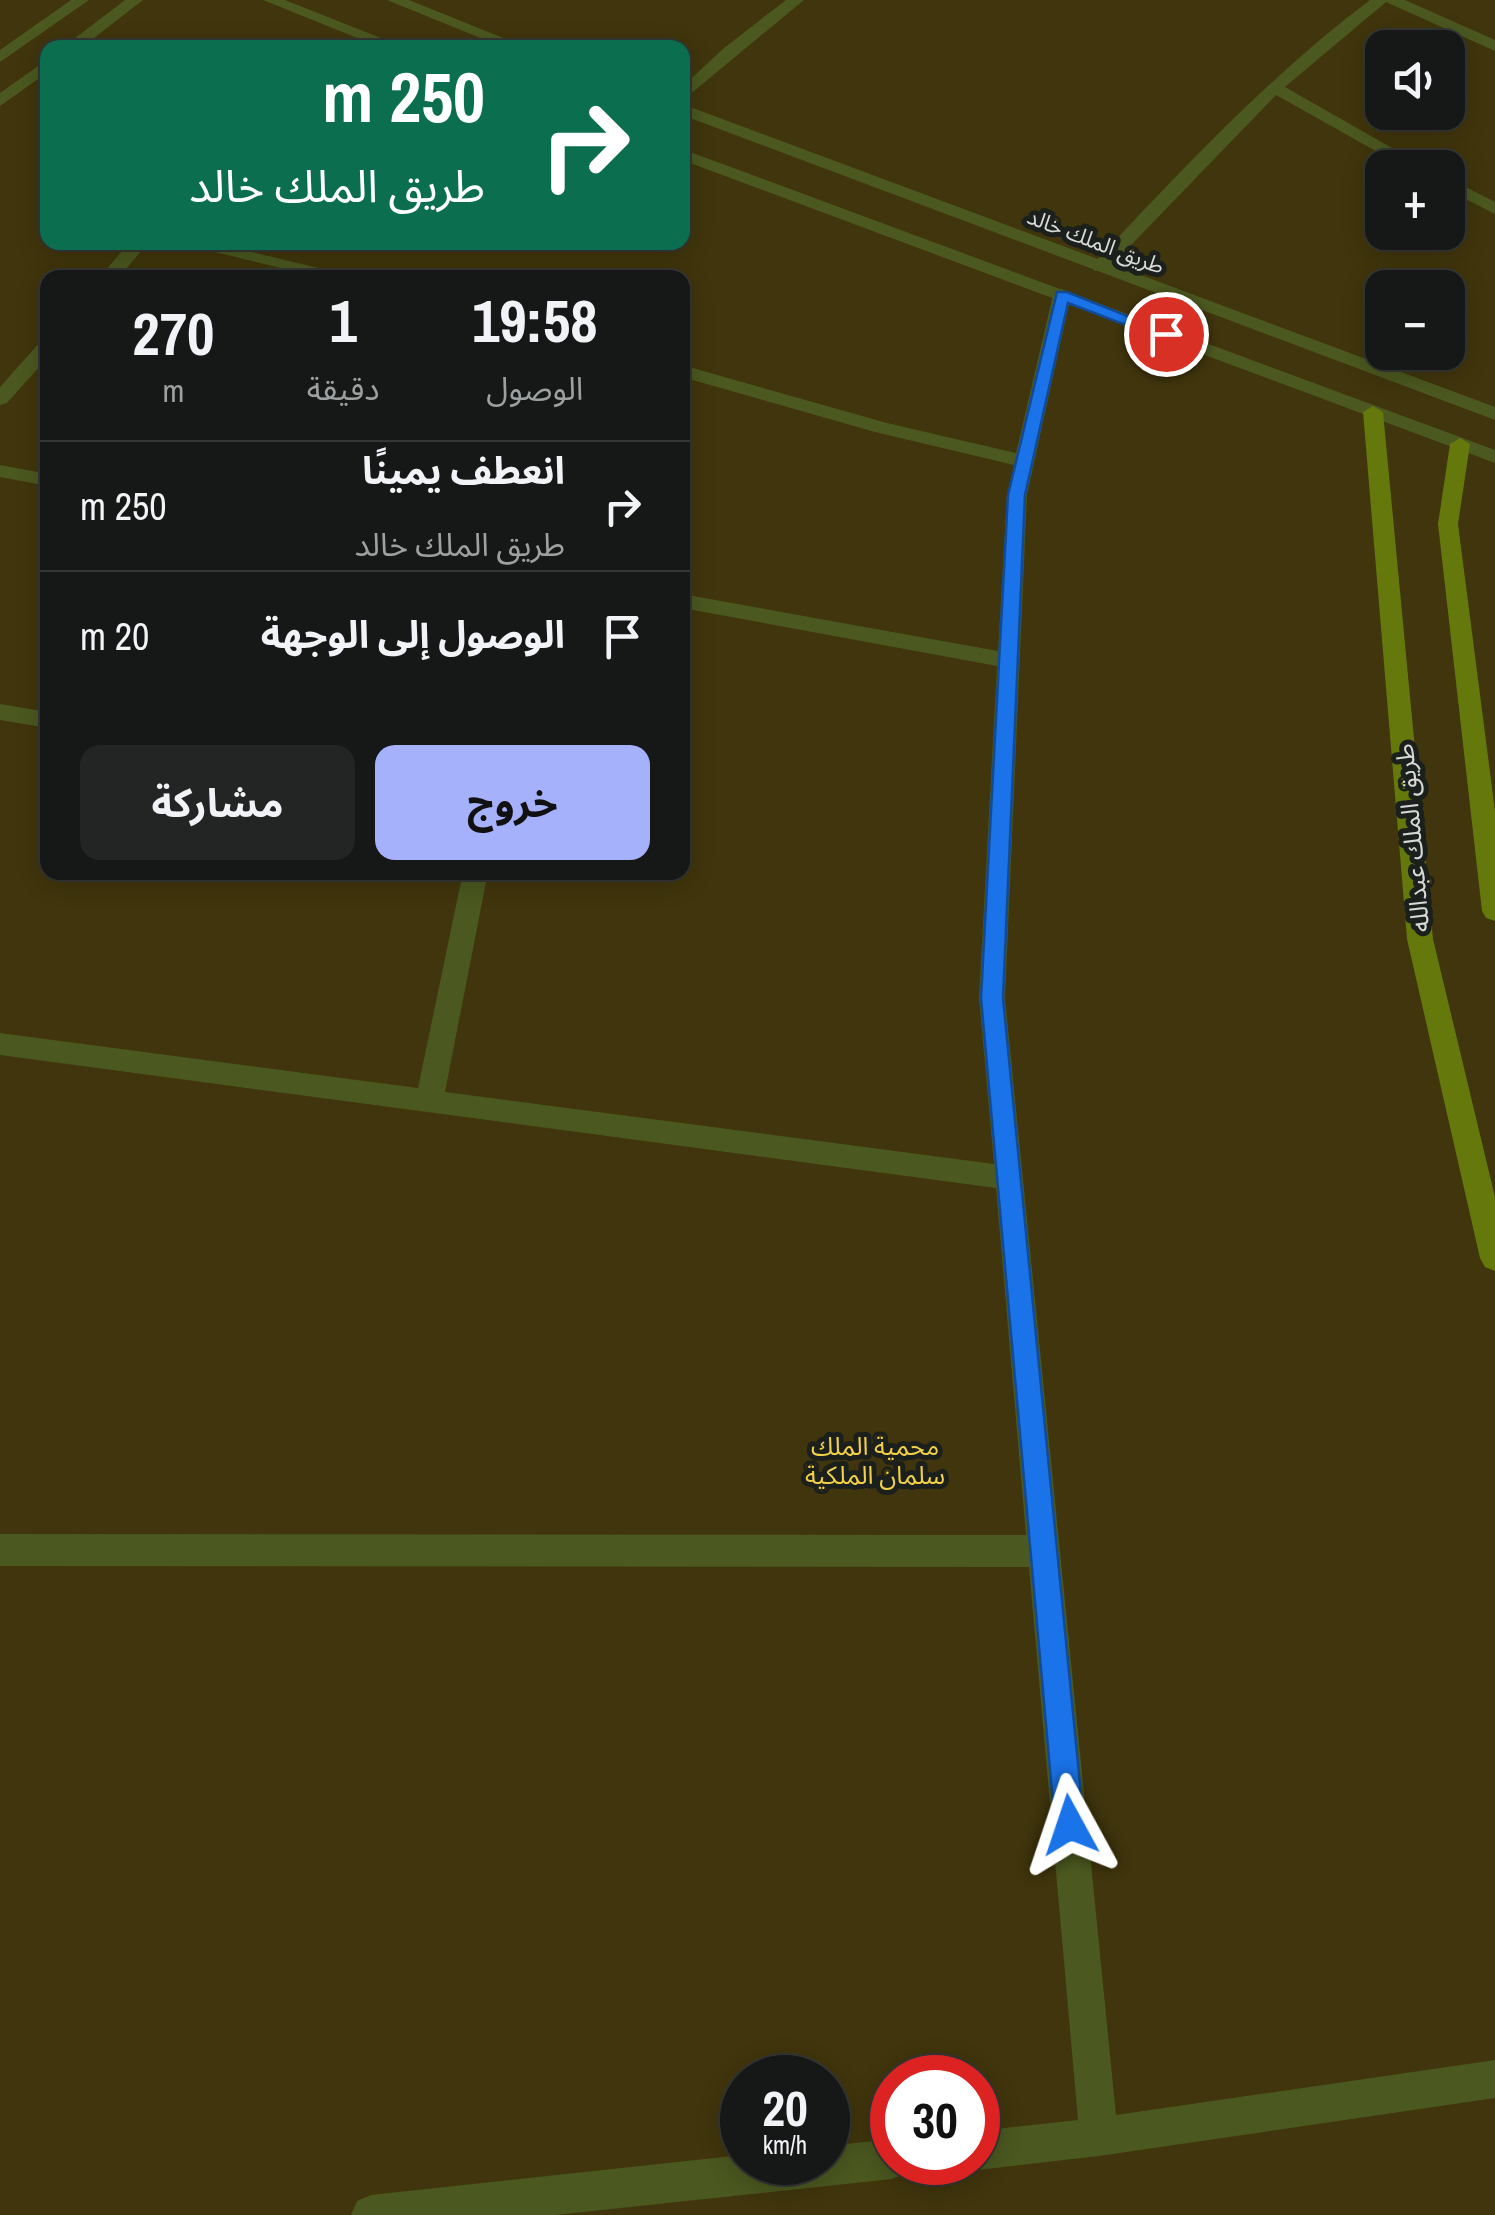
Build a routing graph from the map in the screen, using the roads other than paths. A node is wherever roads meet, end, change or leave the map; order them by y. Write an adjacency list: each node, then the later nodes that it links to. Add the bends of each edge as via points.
1 (81, 0): 12 (street)
2 (135, 0): 8 (street)
3 (271, 0): 9 (street)
4 (394, 0): 10 (street)
5 (796, 0): 14 (street)
6 (1380, 0): 15 (street)
7 (1392, 0): 11 (street)
8 (81, 40)
9 (364, 40)
10 (499, 40)
11 (1495, 46)
12 (0, 58)
13 (40, 70): 16 (street)
14 (690, 88)
15 (1274, 88): 18 (street); 24 (street)
16 (0, 101)
17 (690, 112): 24 (street, طريق الملك خالد)
18 (1387, 150)
19 (690, 157): 27 (street)
20 (1465, 193): 21 (street)
21 (1495, 210)
22 (133, 250): 25 (street)
23 (220, 250): 26 (street)
24 (1100, 266): 32 (street, طريق الملك خالد)
25 (115, 270)
26 (313, 270)
27 (1062, 296): 31 (street); 35 (street)
28 (40, 355): 30 (street)
29 (690, 373): 35 (street)
30 (0, 398)
31 (1373, 412): 33 (street); 47 (main road, طريق الملك عبدالله, via 1420,939)
32 (1495, 414)
33 (1460, 444): 34 (street); 43 (main road, via 1448,524)
34 (1495, 457)
35 (1024, 461): 39 (street)
36 (0, 471): 37 (street)
37 (40, 478)
38 (690, 602): 39 (street)
39 (1009, 662): 46 (street, via 992,998)
40 (0, 712): 41 (street)
41 (40, 719)
42 (474, 880): 45 (street)
43 (1495, 912)
44 (0, 1044): 45 (street)
45 (428, 1102): 46 (street)
46 (1008, 1178): 49 (street)
47 (1495, 1258)
48 (0, 1550): 49 (street)
49 (1044, 1552): 51 (street)
50 (1495, 2079): 51 (street)
51 (1099, 2138): 52 (street)
52 (1000, 2148)
53 (870, 2163): 54 (street)
54 (523, 2207): 55 (street)
55 (371, 2215)

